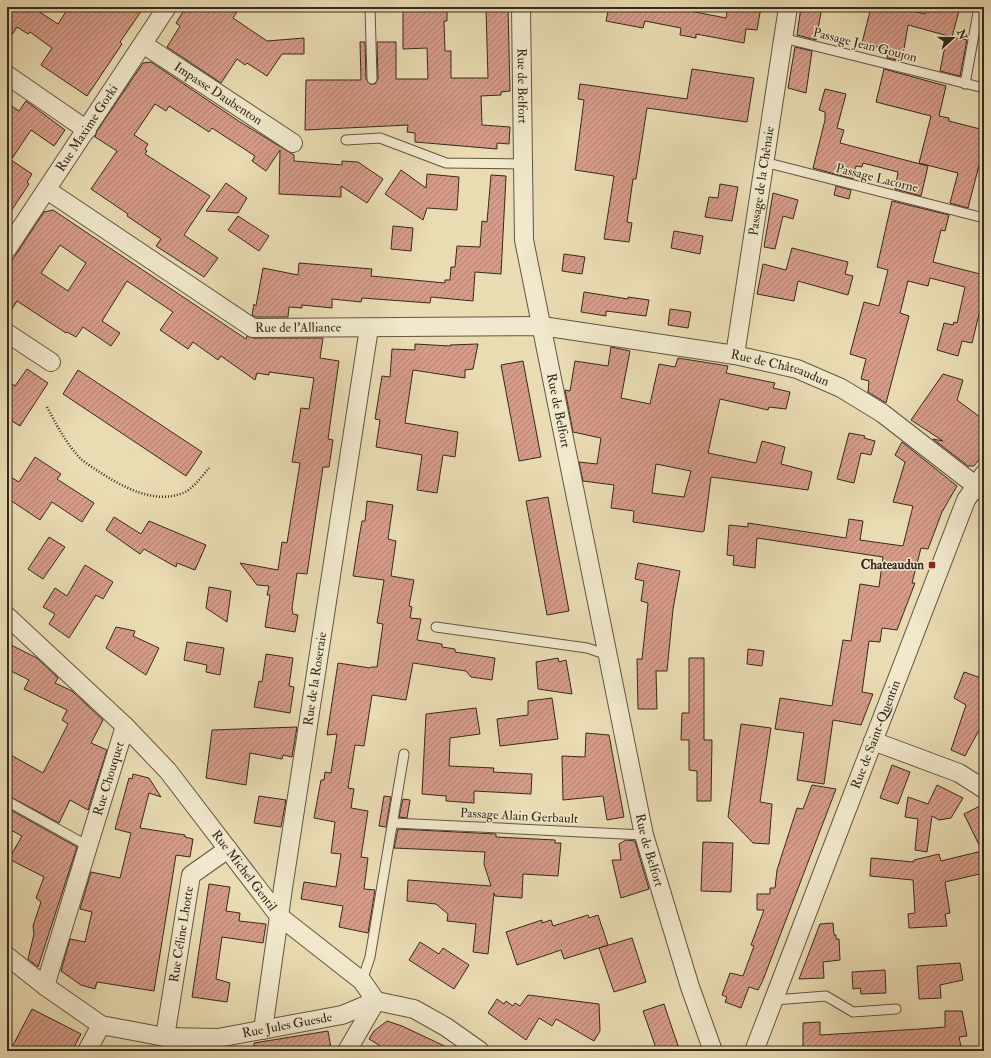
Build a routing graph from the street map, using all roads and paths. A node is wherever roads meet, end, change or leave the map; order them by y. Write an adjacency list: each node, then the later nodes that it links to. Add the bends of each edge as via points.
1 (167, 7): 7 (street, Rue Maxime Gorki)
2 (370, 7): 9 (lane)
3 (521, 7): 16 (street, Rue de Belfort)
4 (788, 7): 6 (street, Passage de la Chênaie)
5 (979, 7): 10 (lane)
6 (783, 38): 10 (lane, Passage Jean Goujon); 15 (street, Passage de la Chênaie)
7 (143, 44): 12 (street, Rue Maxime Gorki); 14 (street, Impasse Daubenton)
8 (7, 75): 12 (street)
9 (372, 79)
10 (965, 84): 11 (lane, Passage Jean Goujon)
11 (984, 88)
12 (87, 130): 17 (street, Rue Maxime Gorki)
13 (346, 140): 16 (lane, via 380,138 446,163)
14 (293, 143)
15 (764, 162): 18 (lane, Passage Lacorne); 23 (street, Passage de la Chênaie)
16 (523, 164): 20 (street, Rue de Belfort, via 524,240)
17 (47, 190): 19 (street, Rue Maxime Gorki); 21 (street, Rue de l'Alliance, via 253,328)
18 (984, 218)
19 (7, 249)
20 (542, 326): 21 (street, Rue de l'Alliance); 23 (street, Rue de Châteaudun); 30 (street, Rue de Belfort)
21 (369, 328): 40 (street, Rue de la Roseraie)
22 (7, 333): 24 (street)
23 (735, 355): 27 (street, Rue de Châteaudun, via 797,369 841,388)
24 (51, 362)
25 (47, 407): 26 (path, via 62,436 81,459 135,492 162,497 184,493)
26 (209, 468)
27 (981, 484): 32 (street, Rue de Saint-Quentin, via 966,500)
28 (7, 616): 31 (street, Rue Chouquet)
29 (436, 627): 30 (lane, via 587,648)
30 (608, 655): 37 (street, Rue de Belfort)
31 (125, 726): 38 (street, Rue Chouquet); 39 (street, Rue Michel Gentil, via 168,771)
32 (873, 741): 34 (street, via 959,773); 44 (street, Rue de Saint-Quentin)
33 (404, 754): 36 (lane)
34 (984, 789)
35 (7, 801): 38 (lane)
36 (393, 823): 37 (lane, Passage Alain Gerbault); 42 (lane, via 370,957)
37 (644, 835): 50 (street, Rue de Belfort, via 690,987)
38 (88, 846): 43 (street, Rue Chouquet)
39 (228, 850): 40 (street, Rue Michel Gentil); 49 (street, Rue Céline Lhotte, via 191,875)
40 (279, 916): 42 (street, Rue Michel Gentil); 48 (street, Rue de la Roseraie)
41 (7, 956): 43 (street, Rue Jules Guesde)
42 (362, 981): 45 (street, Rue Michel Gentil)
43 (45, 986): 47 (street, Rue Jules Guesde)
44 (774, 1000): 46 (lane, via 826,996 853,1012); 54 (street, Rue de Saint-Quentin)
45 (376, 1001): 48 (street, Rue Jules Guesde, via 342,1015); 52 (street); 53 (street, via 414,1010 446,1027)
46 (896, 1009)
47 (101, 1025): 49 (street, Rue Jules Guesde); 51 (street)
48 (263, 1030): 49 (street, Rue Jules Guesde, via 218,1038)
49 (165, 1037)
50 (714, 1048)
51 (87, 1051)
52 (347, 1051)
53 (480, 1051)
54 (754, 1051)

